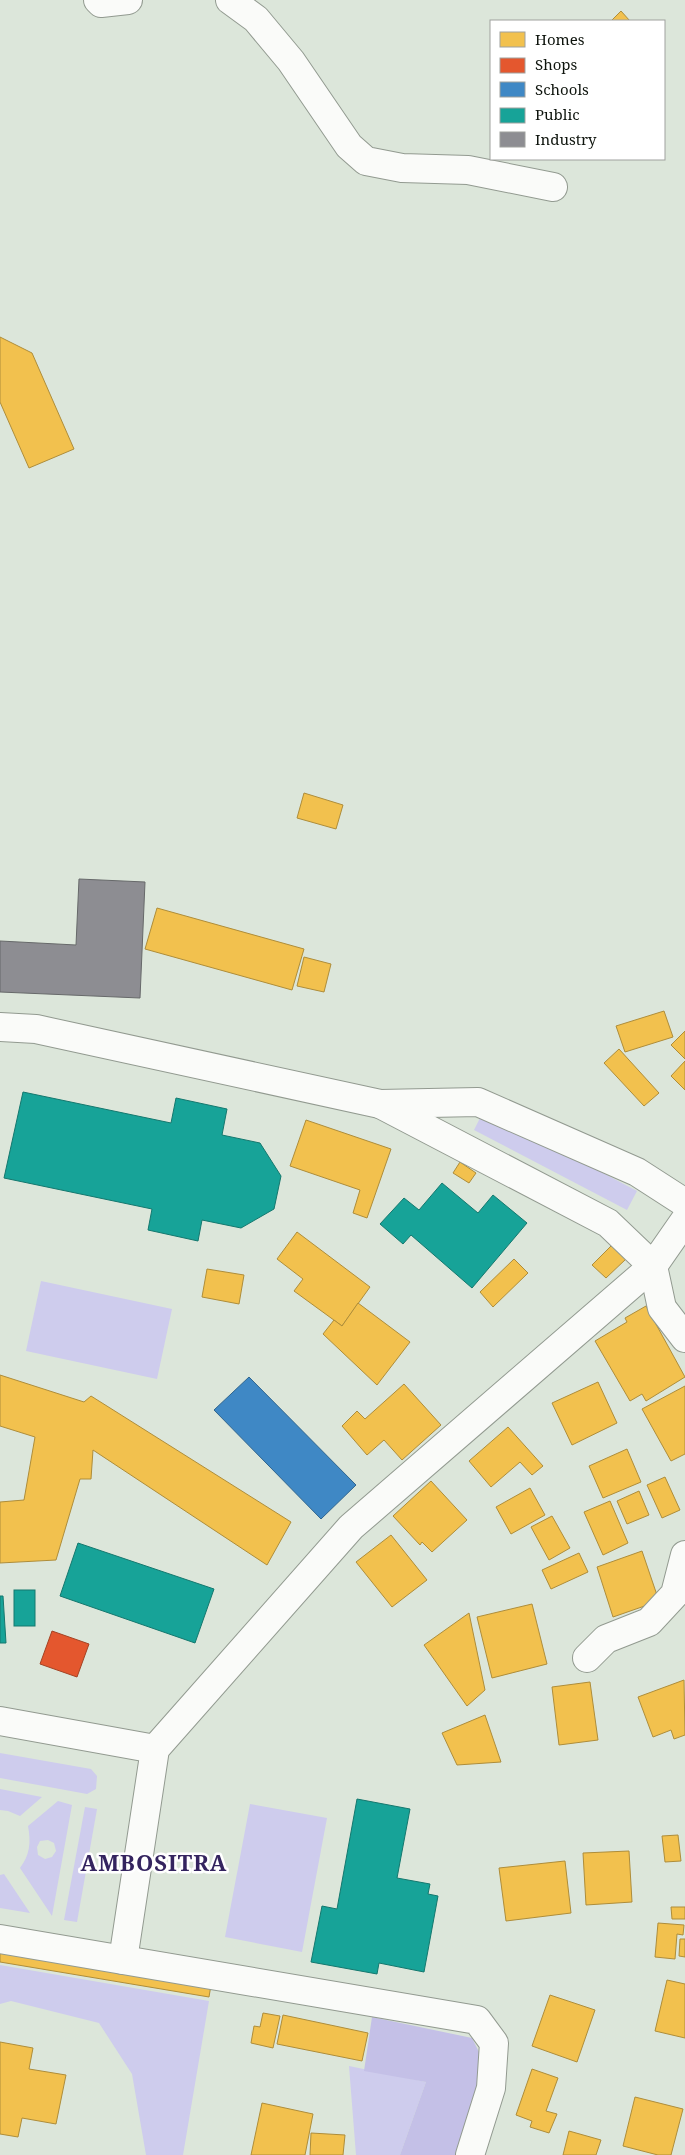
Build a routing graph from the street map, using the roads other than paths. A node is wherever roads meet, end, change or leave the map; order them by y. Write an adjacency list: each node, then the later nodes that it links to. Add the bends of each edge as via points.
1 (98, 0): 2 (street, via 101,3)
2 (128, 0)
3 (230, 0): 4 (street, via 256,19 291,61 348,146 366,160 402,168 468,170)
4 (553, 187)
5 (0, 1026): 6 (street, via 36,1029)
6 (380, 1104): 7 (street, via 478,1102 637,1172); 9 (street, via 608,1223)
7 (685, 1203)
8 (685, 1220): 9 (street)
9 (653, 1266): 10 (street, via 662,1308); 14 (street, via 351,1527)
10 (685, 1338)
11 (685, 1555): 12 (street, via 675,1594 649,1622 606,1639)
12 (587, 1658)
13 (0, 1721): 14 (street)
14 (154, 1749): 16 (street)
15 (0, 1939): 16 (street)
16 (123, 1960): 17 (street, via 476,2020 494,2043 491,2088)
17 (470, 2155)

